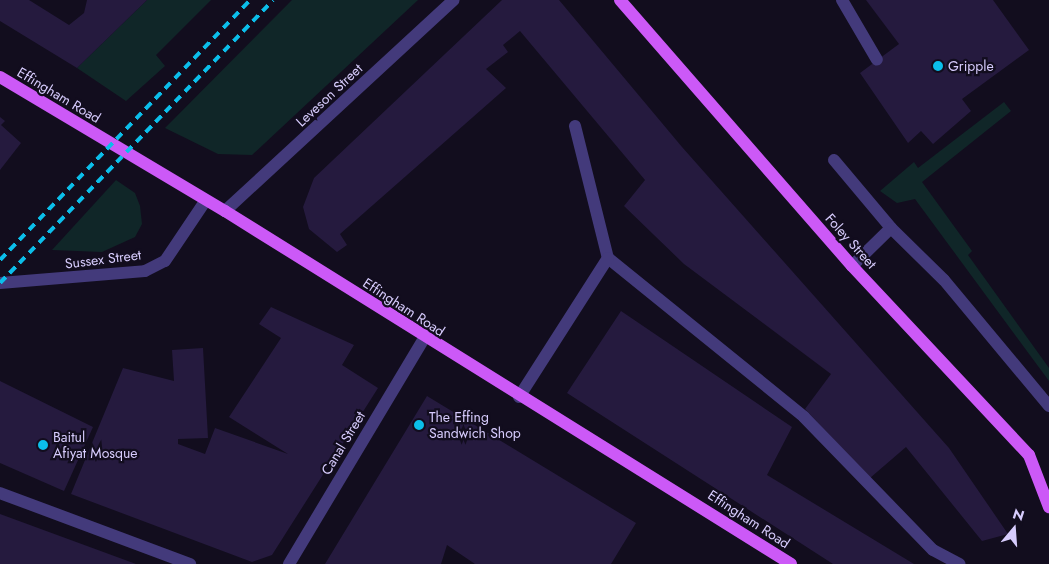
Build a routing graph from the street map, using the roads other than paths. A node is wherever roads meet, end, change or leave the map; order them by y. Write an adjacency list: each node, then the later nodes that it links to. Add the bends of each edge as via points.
1 (454, 0): 9 (street, Leveson Street)
2 (620, 0): 12 (main road, Foley Street)
3 (842, 0): 4 (street)
4 (877, 60)
5 (0, 77): 8 (main road, Effingham Road)
6 (575, 126): 11 (street)
7 (834, 160): 10 (street)
8 (206, 200): 9 (main road, Effingham Road); 13 (street, Sussex Street, via 166,261 145,271)
9 (225, 211): 14 (main road, Effingham Road)
10 (891, 228): 12 (street); 16 (street, via 944,280)
11 (608, 258): 15 (street); 22 (street, via 804,417 933,550)
12 (852, 266): 18 (main road, Foley Street, via 1029,455)
13 (0, 283)
14 (424, 338): 15 (main road, Effingham Road); 20 (street, Canal Street)
15 (519, 396): 21 (main road, Effingham Road)
16 (1049, 406)
17 (0, 493): 19 (street)
18 (1049, 507)
19 (190, 564)
20 (289, 564)
21 (791, 564)
22 (959, 564)

